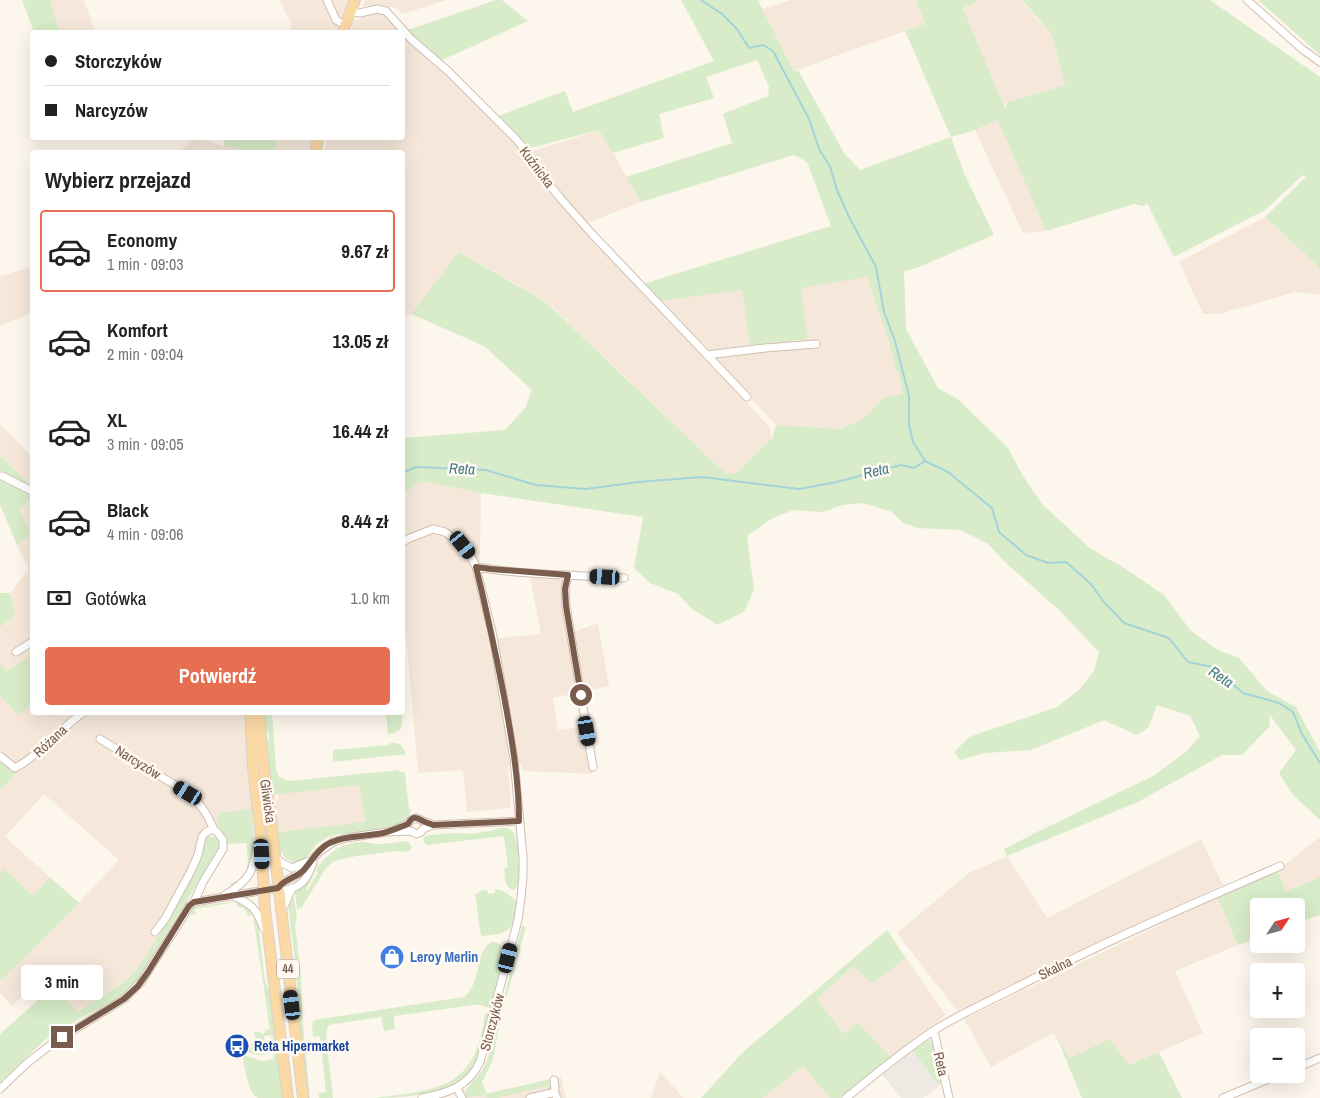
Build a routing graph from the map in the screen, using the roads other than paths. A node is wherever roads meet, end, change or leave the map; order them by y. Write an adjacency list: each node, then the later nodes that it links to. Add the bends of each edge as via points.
1 (327, 0): 5 (street)
2 (355, 0): 4 (main road)
3 (1247, 0): 8 (street, via 1302,50)
4 (350, 12): 5 (main road); 6 (street, Kuźnicka, via 382,9 392,15)
5 (344, 29)
6 (404, 30)
7 (405, 31): 10 (street, Kuźnicka, via 515,138 561,199)
8 (1320, 62)
9 (816, 344): 10 (street)
10 (707, 355): 11 (street, Kuźnicka)
11 (747, 397)
12 (2, 476): 13 (street)
13 (30, 490)
14 (405, 540): 15 (street, via 433,529 445,532 463,545)
15 (476, 567): 16 (street); 26 (street, Storczyków, via 508,717)
16 (568, 575): 17 (street); 25 (street, via 566,606)
17 (624, 578)
18 (30, 643): 19 (street)
19 (16, 652)
20 (80, 715): 24 (street, Różana, via 28,762 15,768)
21 (250, 715): 28 (main road, Gliwicka / 44)
22 (259, 715): 31 (main road, Gliwicka / 44)
23 (100, 739): 30 (street, Narcyzów, via 188,793 207,813)
24 (0, 756)
25 (593, 767)
26 (519, 821): 27 (street); 48 (street, Storczyków, via 523,876 518,920 480,1062 472,1076)
27 (423, 825): 29 (street, via 419,833); 29 (street, via 416,818 411,820)
28 (260, 827): 36 (main road, Gliwicka / 44); 38 (street, via 252,871 241,885)
29 (410, 828): 32 (street, via 339,840)
30 (214, 830): 39 (street, Narcyzów, via 222,837 223,848); 41 (street, via 202,837 191,871)
31 (275, 856): 32 (street, via 292,868); 34 (main road, Gliwicka / 44)
32 (314, 857): 34 (street, via 302,871 282,882); 35 (street, via 307,876)
33 (1280, 866): 43 (street, Skalna, via 1061,964)
34 (278, 888): 35 (street, via 283,891); 36 (street); 40 (main road, Gliwicka / 44)
35 (292, 888): 40 (street)
36 (263, 891): 37 (street); 42 (main road, Gliwicka / 44)
37 (232, 895): 38 (street); 42 (street, via 254,908)
38 (223, 896): 39 (street)
39 (194, 902): 49 (street, Narcyzów, via 141,982 124,999 62,1037)
40 (281, 914): 52 (main road, Gliwicka / 44)
41 (155, 932)
42 (268, 940): 51 (main road, Gliwicka / 44)
43 (934, 1031): 56 (street, Skalna); 57 (street, Reta)
44 (1320, 1058): 45 (street)
45 (1305, 1064)
46 (554, 1080): 50 (street)
47 (1259, 1083): 58 (street)
48 (457, 1088): 53 (street, Storczyków); 54 (street)
49 (0, 1089)
50 (556, 1096): 55 (street, via 552,1093)
51 (288, 1098)
52 (303, 1098)
53 (422, 1098)
54 (462, 1098)
55 (530, 1098)
56 (846, 1098)
57 (949, 1098)
58 (1223, 1098)

